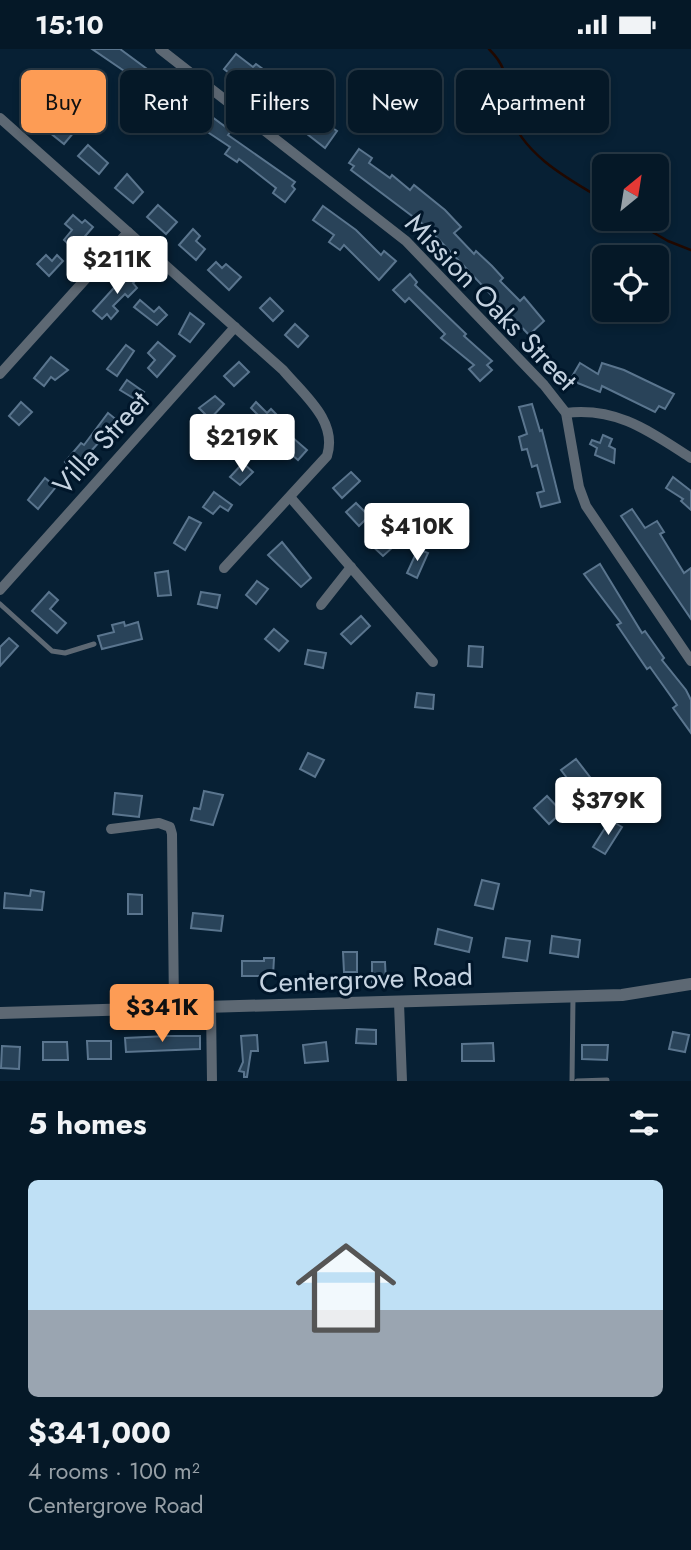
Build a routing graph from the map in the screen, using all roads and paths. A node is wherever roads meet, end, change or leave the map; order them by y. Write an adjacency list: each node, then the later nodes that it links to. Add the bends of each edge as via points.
1 (160, 49): 6 (street, Mission Oaks Street, via 406,241)
2 (0, 118): 3 (street)
3 (128, 232): 4 (street); 5 (street)
4 (235, 327): 8 (street, via 284,370 328,428 327,456); 11 (street, Villa Street)
5 (0, 374)
6 (566, 413): 7 (street, via 591,410 617,415); 15 (street, Mission Oaks Street, via 586,506)
7 (691, 458)
8 (290, 498): 9 (street); 10 (street)
9 (351, 567): 13 (street); 16 (street)
10 (223, 568)
11 (0, 590)
12 (0, 604): 14 (lane, via 52,651 65,653)
13 (321, 605)
14 (94, 644)
15 (691, 661)
16 (433, 662)
17 (111, 829): 21 (street, via 159,823 170,827)
18 (691, 983): 19 (street, Centergrove Road, via 658,991)
19 (573, 997): 20 (street, Centergrove Road); 27 (lane)
20 (399, 1003): 22 (street, Centergrove Road); 26 (street)
21 (174, 1008): 22 (street, Centergrove Road); 23 (street, Centergrove Road)
22 (211, 1008): 25 (street)
23 (0, 1013)
24 (607, 1080): 28 (lane)
25 (212, 1081)
26 (402, 1081)
27 (572, 1081)
28 (577, 1081)

